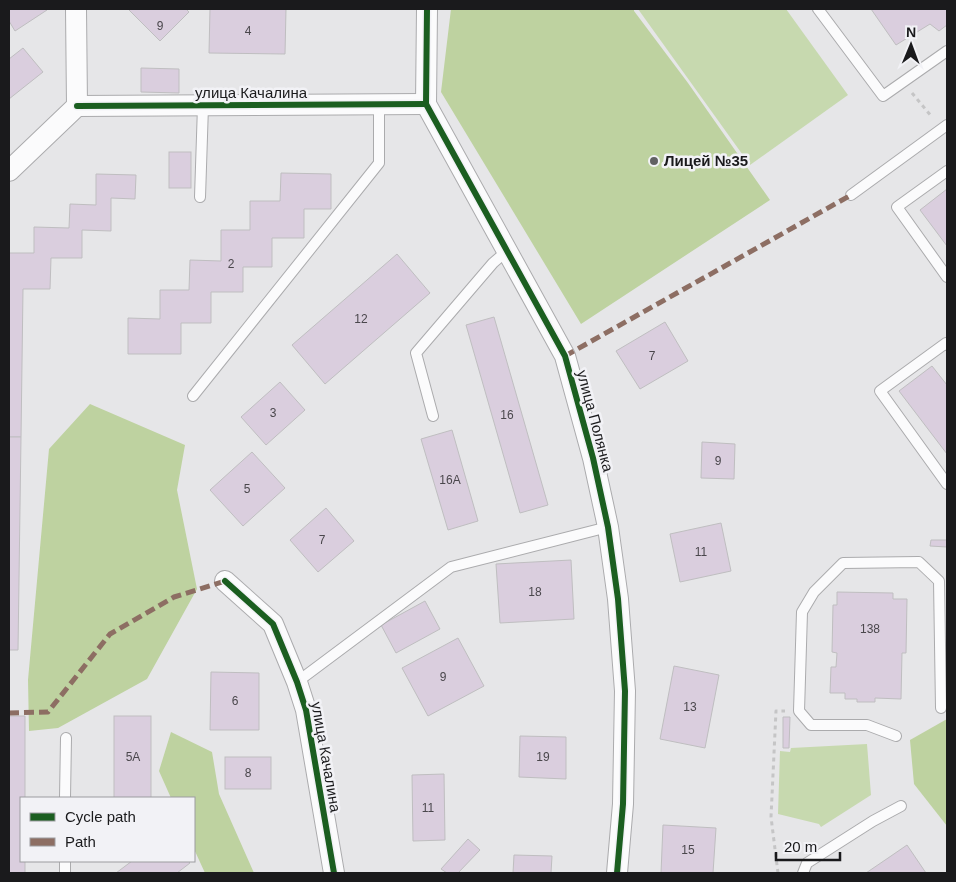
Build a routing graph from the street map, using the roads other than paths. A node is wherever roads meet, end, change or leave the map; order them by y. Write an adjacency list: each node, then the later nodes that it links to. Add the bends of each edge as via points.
1 (76, 9): 7 (street)
2 (427, 9): 5 (street, улица Полянка)
3 (818, 9): 4 (lane, via 883,96)
4 (947, 51)
5 (426, 104): 6 (street, улица Качалина); 14 (street, улица Полянка)
6 (379, 105): 8 (street, улица Качалина); 17 (lane, via 379,163)
7 (76, 106): 8 (street, улица Качалина); 10 (street)
8 (203, 106): 13 (lane)
9 (946, 130): 12 (lane)
10 (9, 171)
11 (947, 171): 15 (lane, via 897,207)
12 (851, 195)
13 (200, 198)
14 (507, 251): 18 (lane, via 416,352); 20 (street, улица Полянка, via 565,356)
15 (947, 277)
16 (947, 345): 19 (lane, via 880,392)
17 (193, 396)
18 (433, 416)
19 (947, 484)
20 (608, 527): 22 (lane, via 451,567); 29 (street, улица Полянка, via 618,599 625,691 624,804)
21 (225, 581): 22 (street, улица Качалина, via 273,624)
22 (297, 682): 28 (street, улица Качалина, via 306,710)
23 (941, 708): 24 (lane, via 939,581 919,562 843,563 814,592 802,612 799,711 811,726 866,725)
24 (896, 736)
25 (66, 738): 26 (lane)
26 (65, 797)
27 (901, 806): 30 (lane, via 807,862)
28 (334, 873)
29 (617, 873)
30 (803, 873)

